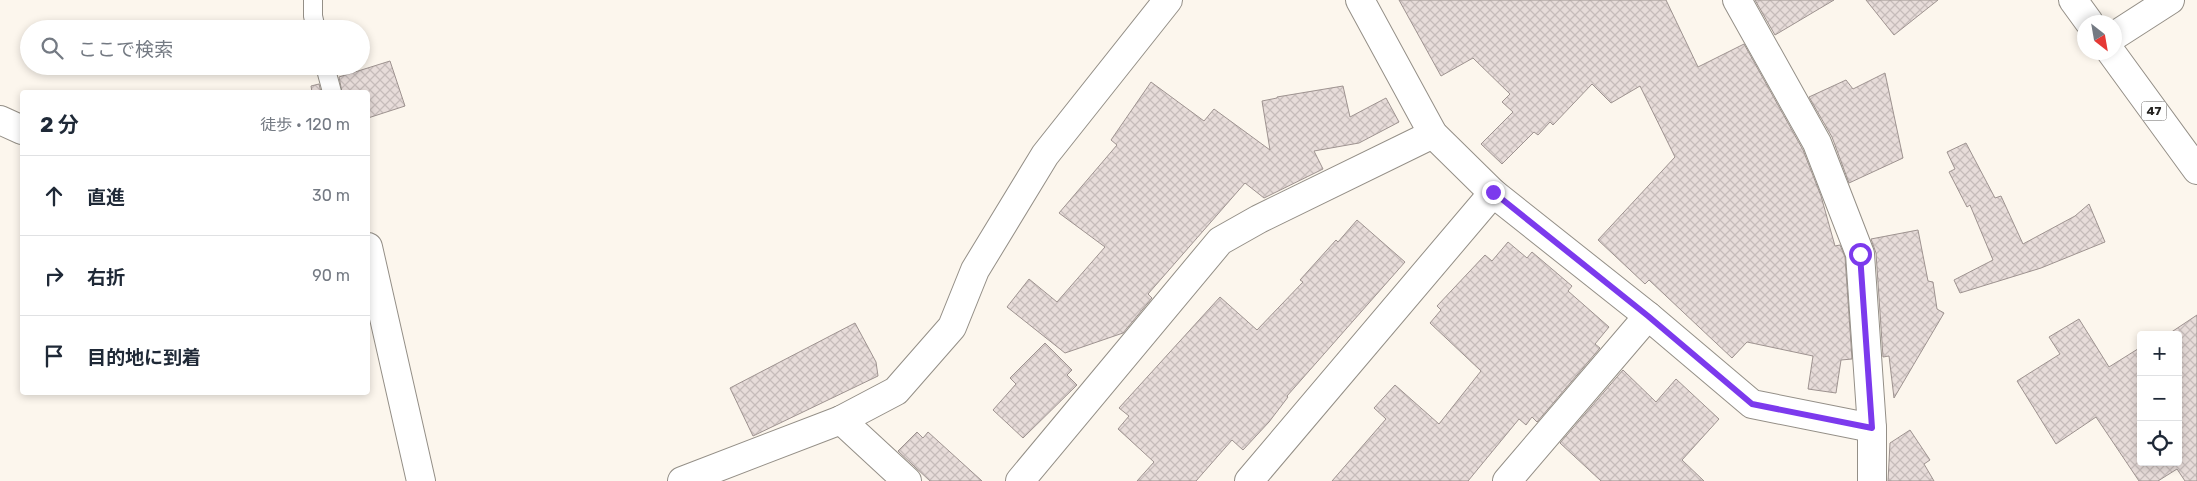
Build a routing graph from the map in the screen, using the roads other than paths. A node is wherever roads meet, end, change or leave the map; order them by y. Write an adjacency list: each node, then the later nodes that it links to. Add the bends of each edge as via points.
1 (313, 0): 8 (lane)
2 (1168, 0): 20 (street, via 1045,154 975,270 952,327 896,390)
3 (1360, 0): 15 (street)
4 (1737, 0): 21 (street, via 1818,144 1860,254)
5 (2072, 0): 7 (street)
6 (2170, 0): 9 (street)
7 (2084, 15)
8 (314, 20)
9 (2122, 31)
10 (2117, 60): 16 (street, 47)
11 (327, 75): 12 (lane)
12 (331, 90)
13 (0, 120): 14 (street)
14 (20, 129)
15 (1433, 134): 17 (street); 25 (street, via 1220,241)
16 (2197, 170)
17 (1493, 192): 19 (street); 26 (street)
18 (370, 256): 22 (street)
19 (1648, 316): 21 (street, via 1752,404); 27 (street)
20 (841, 420): 23 (street); 24 (street)
21 (1872, 428): 28 (street)
22 (421, 481)
23 (682, 481)
24 (906, 481)
25 (1020, 481)
26 (1249, 481)
27 (1507, 481)
28 (1872, 481)

